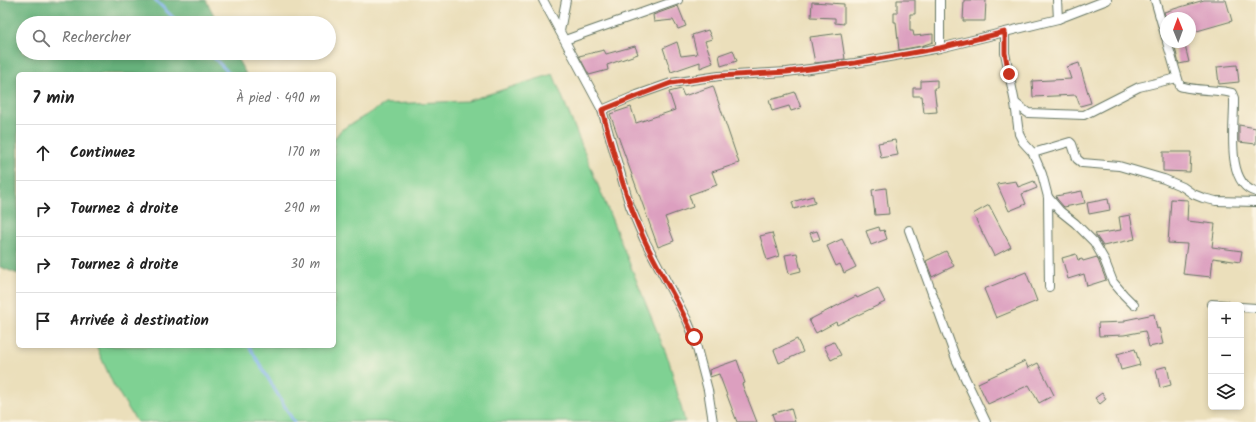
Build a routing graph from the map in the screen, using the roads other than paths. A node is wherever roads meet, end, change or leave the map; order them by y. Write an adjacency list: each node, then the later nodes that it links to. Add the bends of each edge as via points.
1 (543, 0): 10 (street)
2 (566, 0): 10 (street)
3 (678, 0): 12 (street)
4 (940, 0): 13 (street)
5 (1057, 0): 9 (street)
6 (1107, 0): 9 (street)
7 (1155, 0): 8 (street)
8 (1160, 17)
9 (1058, 19): 11 (street)
10 (560, 31): 12 (street)
11 (1005, 32): 13 (street); 16 (street, via 1005,53)
12 (566, 40): 17 (street)
13 (940, 48): 17 (street, via 787,72 719,76 671,83)
14 (1169, 48): 15 (street)
15 (1177, 78): 16 (street, via 1139,87 1084,115 1028,113); 19 (street, via 1180,86 1187,89 1232,93 1236,166 1240,179 1247,189)
16 (1016, 103): 18 (street, via 1019,134)
17 (602, 110): 27 (street, via 630,206 644,240 694,337 708,390)
18 (1033, 153): 20 (street); 21 (street, via 1070,142 1077,159 1082,163 1119,166 1164,179 1203,198)
19 (1256, 192)
20 (1048, 197): 23 (street); 24 (street, via 1094,242 1113,282)
21 (1256, 202)
22 (909, 230): 28 (street, via 956,359)
23 (1049, 287)
24 (1134, 305)
25 (1244, 306): 26 (street)
26 (1256, 308)
27 (713, 422)
28 (986, 422)

